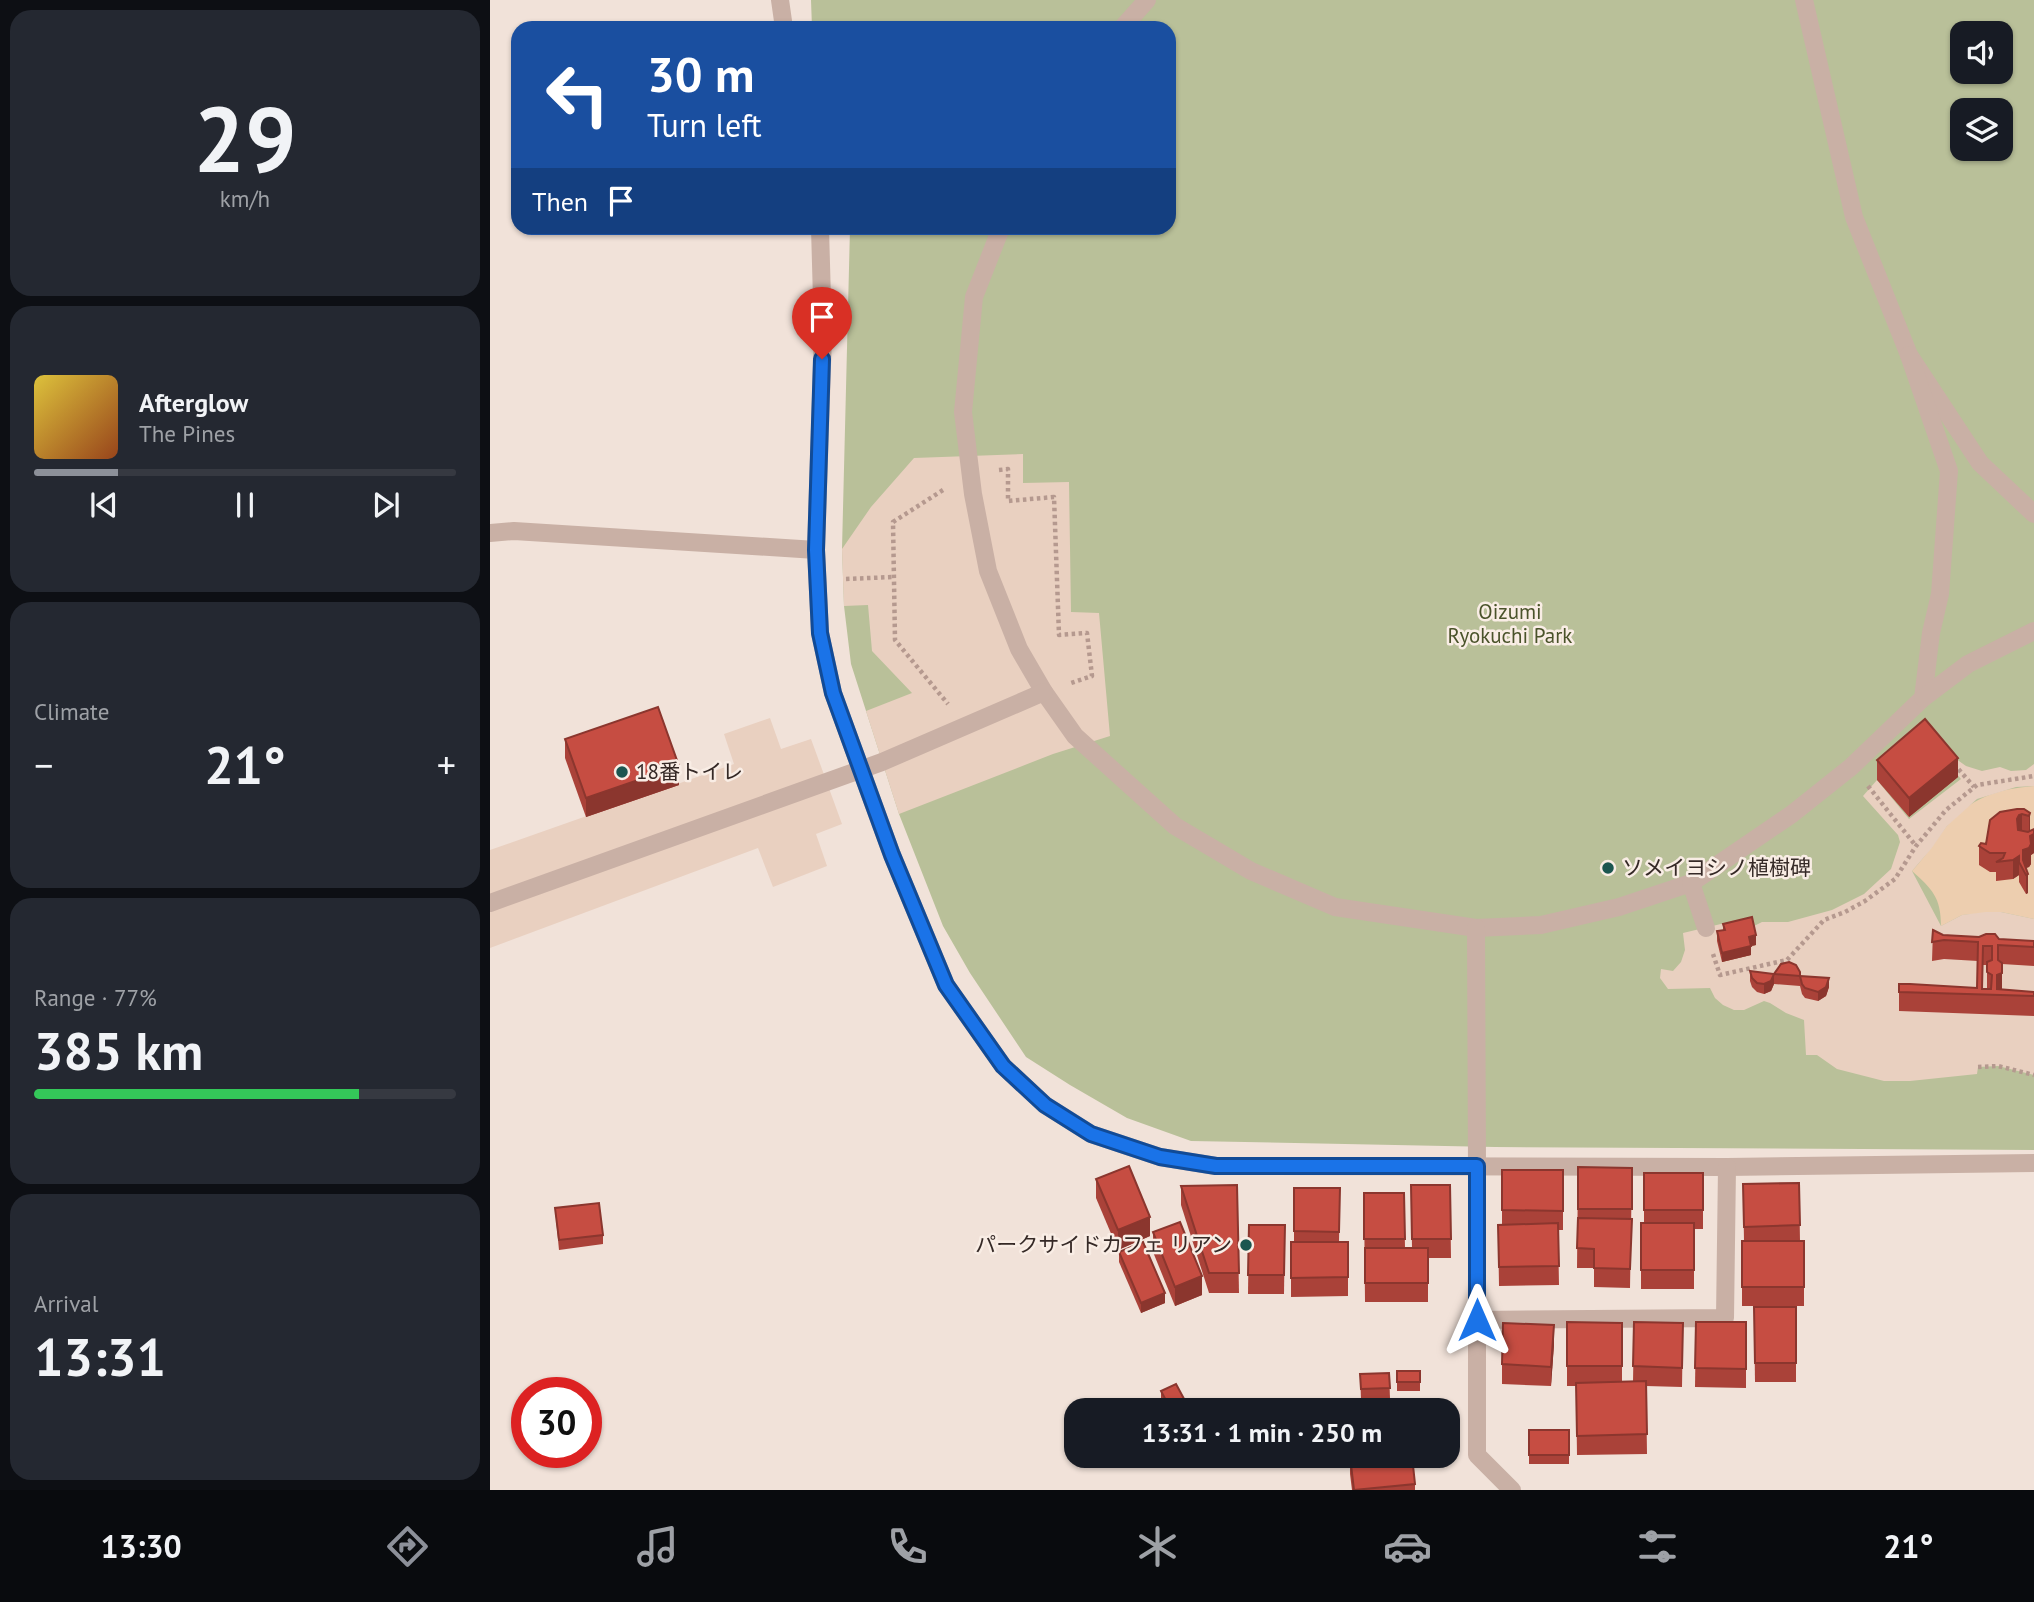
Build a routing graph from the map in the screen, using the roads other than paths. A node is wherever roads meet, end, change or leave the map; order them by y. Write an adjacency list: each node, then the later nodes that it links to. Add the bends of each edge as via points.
1 (780, 0): 4 (street)
2 (1147, 0): 5 (street)
3 (1804, 0): 8 (street, via 1854,217)
4 (783, 21)
5 (1128, 21)
6 (820, 235): 11 (street, via 823,335)
7 (998, 235): 13 (street, via 974,297 963,411 988,570 1019,649)
8 (1909, 355): 9 (street, via 1980,463); 14 (street, via 1949,471 1940,594)
9 (2034, 514)
10 (490, 533): 11 (street)
11 (816, 550): 15 (street, via 820,633 833,693)
12 (2034, 631): 14 (street, via 1968,664)
13 (1044, 692): 15 (street); 18 (street, via 1075,736 1175,826 1251,871 1335,906)
14 (1923, 698): 16 (street, via 1851,767)
15 (861, 769): 17 (street); 21 (street, via 946,985 1003,1066 1045,1105 1091,1134 1160,1157 1216,1166)
16 (1691, 883): 18 (street, via 1619,907 1541,925); 19 (street)
17 (490, 903)
18 (1476, 928): 21 (street)
19 (1706, 928)
20 (2034, 1163): 22 (street)
21 (1477, 1166): 22 (street); 23 (street)
22 (1727, 1167): 23 (street, via 1725,1318)
23 (1477, 1320): 24 (street, via 1477,1455)
24 (1512, 1490)

